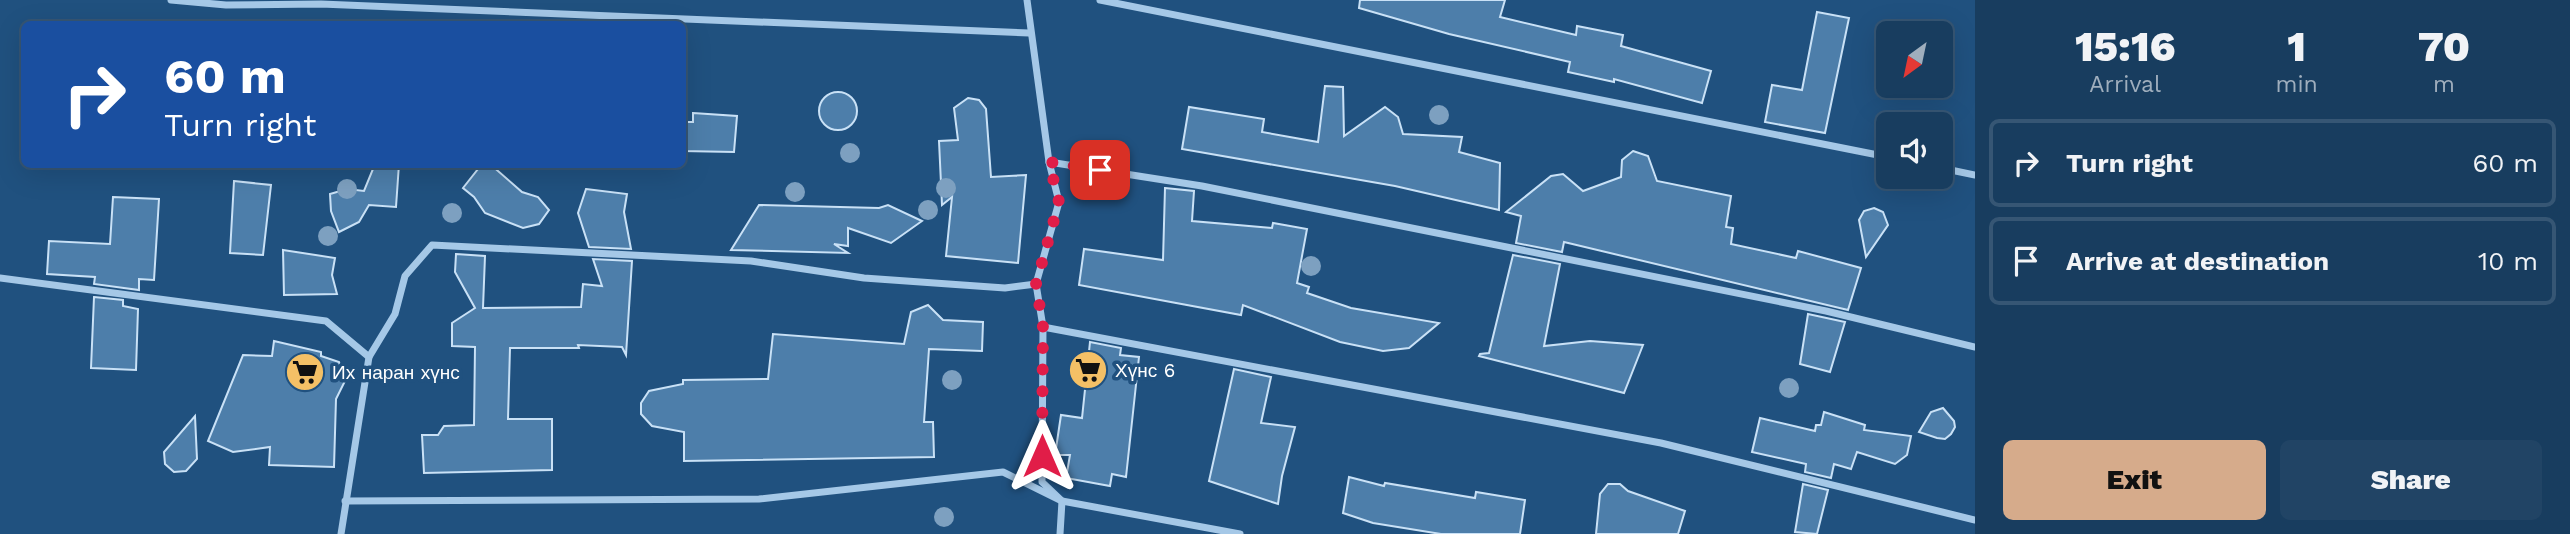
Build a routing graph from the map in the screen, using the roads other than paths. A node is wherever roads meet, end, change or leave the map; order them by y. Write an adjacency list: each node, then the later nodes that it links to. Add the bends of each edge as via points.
1 (171, 0): 4 (street)
2 (1027, 0): 4 (street)
3 (1100, 0): 5 (street)
4 (1029, 33): 6 (street, via 1041,86)
5 (1876, 155)
6 (1049, 162): 10 (street, via 1059,202); 12 (street, via 1216,189 1826,312)
7 (1953, 170): 8 (street)
8 (1975, 175)
9 (0, 278): 13 (street, via 326,321)
10 (1036, 284): 11 (street); 13 (street, via 1005,288 864,278 751,261 432,245 404,276 395,314)
11 (1043, 327): 15 (street, via 1042,482); 16 (street, via 1661,443)
12 (1975, 347)
13 (369, 357): 14 (street)
14 (345, 501): 15 (street, via 758,499 1003,472); 17 (street)
15 (1062, 501): 18 (street); 19 (street)
16 (1975, 520)
17 (341, 534)
18 (1060, 534)
19 (1240, 534)

